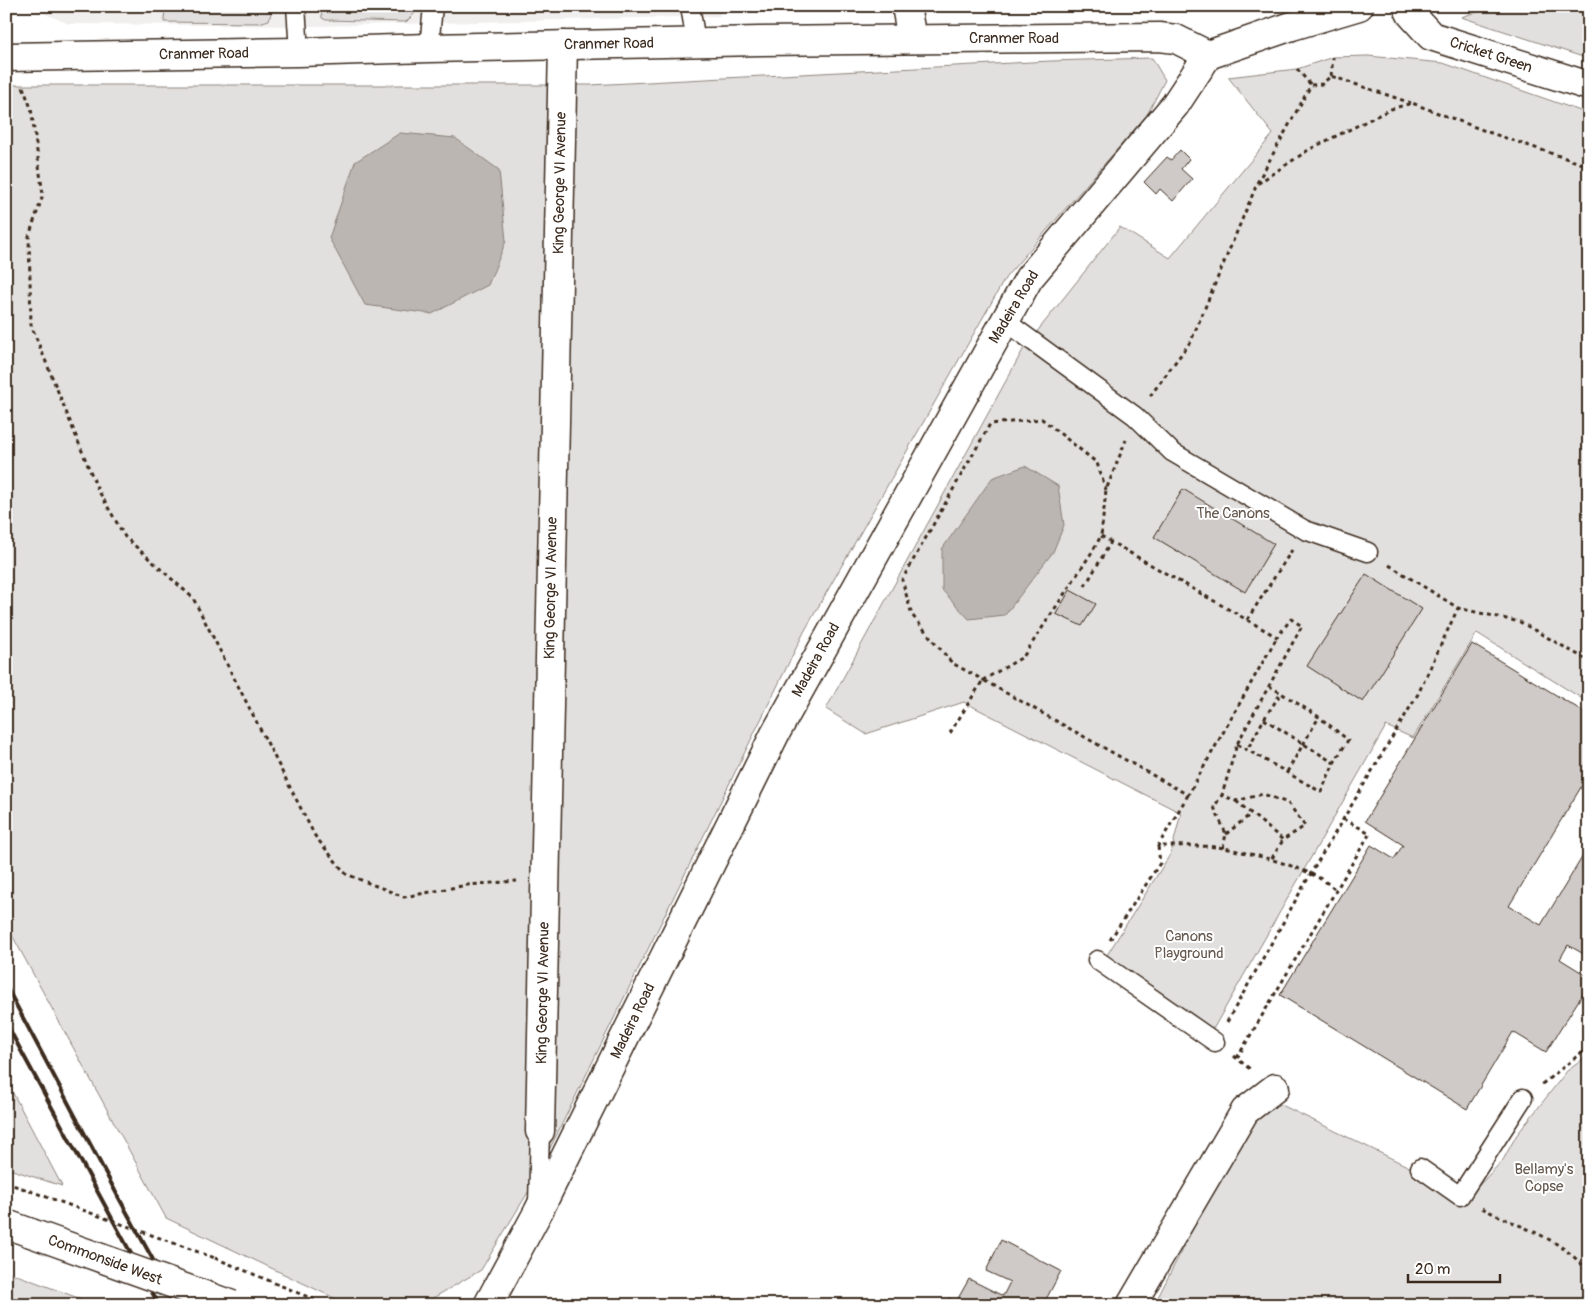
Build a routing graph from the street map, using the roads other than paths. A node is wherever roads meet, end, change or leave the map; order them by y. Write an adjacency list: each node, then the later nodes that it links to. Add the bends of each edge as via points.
1 (296, 6): 11 (lane)
2 (433, 6): 10 (lane)
3 (690, 6): 8 (lane)
4 (906, 6): 7 (main road)
5 (1358, 6): 12 (main road)
6 (1407, 6): 14 (main road, Cricket Green, via 1431,36)
7 (912, 39): 8 (main road, Cranmer Road); 12 (main road, Cranmer Road, via 1160,37 1176,39)
8 (696, 42): 9 (main road, Cranmer Road)
9 (563, 45): 10 (main road, Cranmer Road); 21 (main road, King George VI Avenue)
10 (429, 48): 11 (main road, Cranmer Road)
11 (300, 52): 13 (main road, Cranmer Road)
12 (1208, 56): 15 (main road, Madeira Road, via 1176,105 1029,278)
13 (8, 57)
14 (1589, 86)
15 (1005, 321): 16 (lane, via 1135,416 1172,452 1305,530); 23 (main road, Madeira Road, via 775,734)
16 (1368, 552)
17 (1097, 960): 18 (lane)
18 (1215, 1042)
19 (1275, 1088): 27 (main road, via 1244,1111)
20 (1522, 1098): 22 (lane, via 1460,1196)
21 (540, 1130): 23 (lane)
22 (1420, 1168)
23 (538, 1212): 26 (main road, Madeira Road)
24 (19, 1229): 25 (main road, Commonside West, bridge)
25 (232, 1305)
26 (488, 1305)
27 (1131, 1305)

